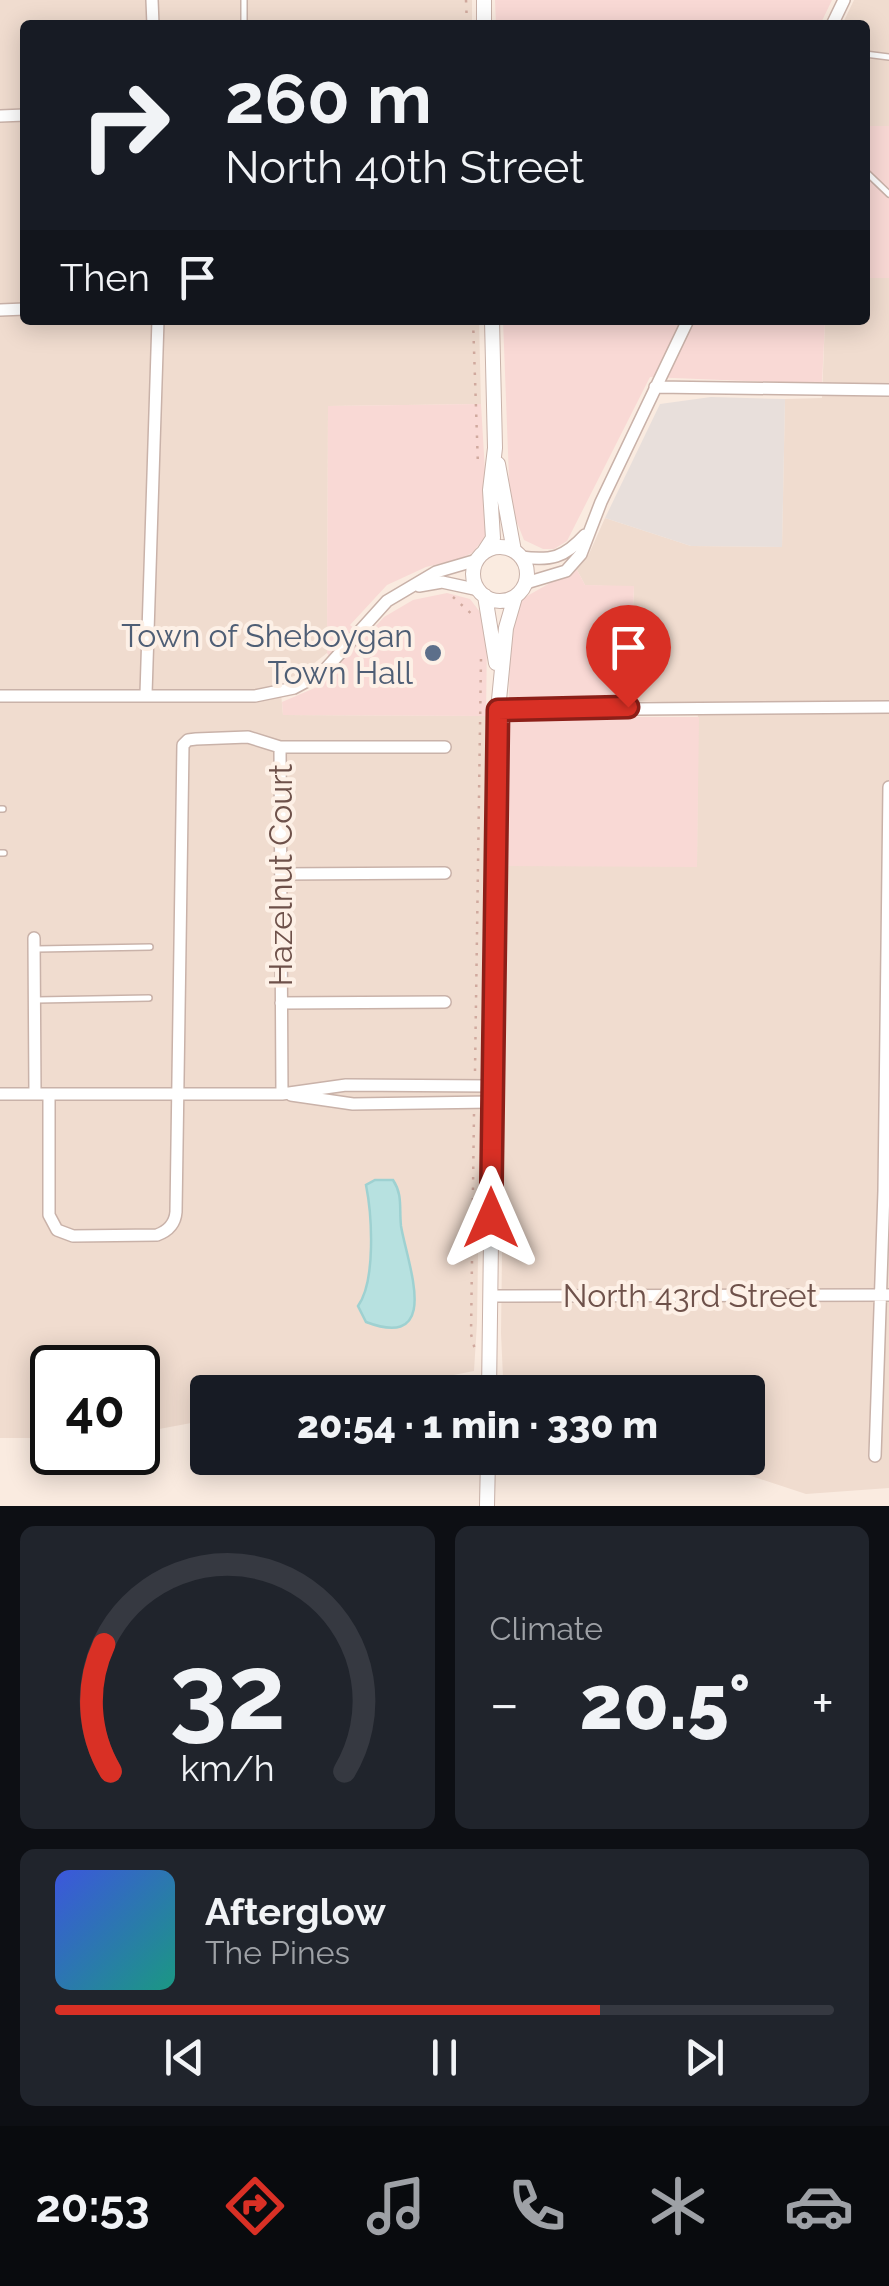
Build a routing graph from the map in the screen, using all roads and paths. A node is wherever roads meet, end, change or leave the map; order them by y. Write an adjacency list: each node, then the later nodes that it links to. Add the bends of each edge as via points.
1 (870, 176): 2 (lane)
2 (889, 194)
3 (158, 325): 22 (street)
4 (473, 325): 10 (path)
5 (492, 325): 9 (street)
6 (686, 325): 7 (street)
7 (656, 387): 8 (street); 11 (street)
8 (889, 390)
9 (495, 448): 12 (street); 13 (street, via 493,538)
10 (479, 480)
11 (588, 532): 12 (street, via 558,558); 14 (street, via 570,568)
12 (518, 554): 13 (street, via 499,547); 14 (street)
13 (481, 556): 16 (street); 17 (street, via 474,576)
14 (526, 583): 18 (street)
15 (455, 584): 16 (street); 17 (street); 19 (path, via 453,600)
16 (410, 588): 22 (street, via 387,601 322,674 294,688 256,696)
17 (482, 593): 18 (street, via 500,601); 21 (street)
18 (515, 596): 21 (street)
19 (479, 626)
20 (480, 652): 38 (path)
21 (499, 678): 25 (street)
22 (146, 694): 23 (street)
23 (0, 696)
24 (889, 707): 25 (street); 26 (street)
25 (498, 710): 39 (street)
26 (889, 715)
27 (280, 747): 28 (street); 31 (street, Hazelnut Court); 43 (street, Hazelnut Court, via 248,737 196,738 181,751)
28 (445, 747)
29 (889, 787): 47 (street)
30 (445, 873): 31 (street)
31 (280, 874): 37 (street, Hazelnut Court)
32 (34, 944): 33 (lane); 35 (street)
33 (150, 947)
34 (149, 998): 35 (lane)
35 (34, 1000): 41 (street)
36 (445, 1002): 37 (street)
37 (281, 1003): 44 (street, Hazelnut Court)
38 (474, 1086): 39 (street); 44 (street, via 346,1085)
39 (492, 1086): 46 (street)
40 (0, 1094): 41 (street)
41 (34, 1094): 42 (street)
42 (49, 1094): 43 (street); 43 (street, Hazelnut Court, via 49,1215 57,1230 73,1236 158,1235 172,1226)
43 (176, 1094): 44 (street)
44 (282, 1094): 45 (street, via 353,1104)
45 (474, 1102): 46 (street); 49 (path, via 471,1334 473,1349)
46 (492, 1102): 48 (street)
47 (885, 1295): 48 (street, North 43rd Street); 51 (street)
48 (491, 1296): 49 (street)
49 (490, 1357): 50 (street)
50 (489, 1375)
51 (876, 1456)
52 (488, 1475): 53 (street)
53 (487, 1506)

